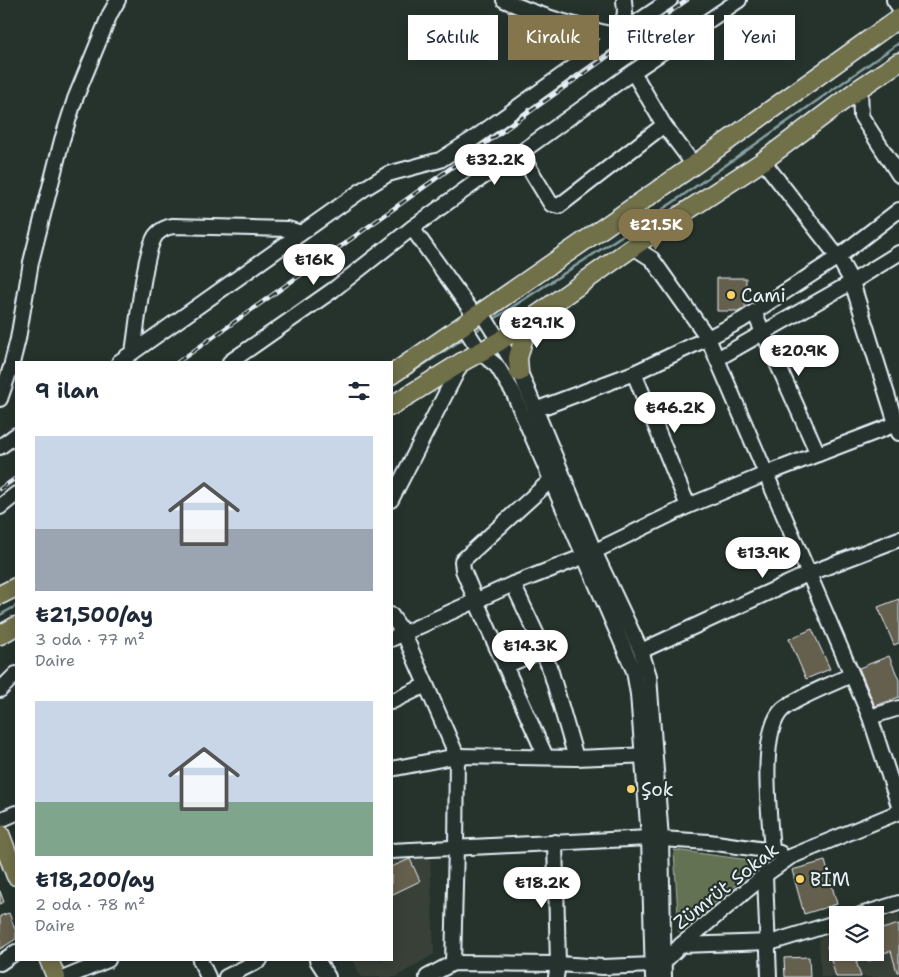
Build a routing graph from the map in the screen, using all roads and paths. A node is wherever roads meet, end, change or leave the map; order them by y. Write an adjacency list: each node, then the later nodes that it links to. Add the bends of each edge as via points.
1 (118, 0): 47 (street, via 75,99 62,140 32,262 18,339)
2 (504, 0): 11 (street, via 543,17)
3 (624, 0): 8 (street)
4 (670, 0): 9 (street)
5 (739, 0): 14 (street)
6 (894, 0): 7 (street)
7 (899, 7)
8 (624, 15)
9 (648, 15)
10 (899, 18): 21 (main road)
11 (609, 32)
12 (609, 41): 25 (street, via 440,160 388,174)
13 (899, 62): 15 (main road)
14 (633, 72): 18 (street); 19 (street)
15 (860, 88): 16 (main road); 17 (street)
16 (832, 109): 17 (street); 20 (main road)
17 (861, 116): 22 (street)
18 (664, 125): 19 (street, via 559,206 551,204); 21 (street)
19 (520, 153): 24 (street)
20 (763, 161): 26 (main road); 29 (street)
21 (694, 165): 33 (main road)
22 (899, 175)
23 (899, 210): 29 (street)
24 (412, 228): 33 (street); 42 (street, via 333,290)
25 (301, 233): 39 (street); 39 (street, via 288,228 164,228 151,244)
26 (653, 233): 27 (main road); 30 (street)
27 (630, 249): 30 (street); 34 (main road)
28 (899, 253): 31 (street)
29 (838, 257): 31 (street); 32 (street)
30 (652, 259): 37 (street)
31 (852, 282): 35 (street); 50 (street)
32 (754, 312): 35 (street); 37 (street)
33 (474, 320): 36 (street); 38 (street); 45 (main road)
34 (528, 322): 36 (main road); 44 (main road, via 518,358)
35 (763, 332): 40 (street); 53 (street)
36 (498, 338): 38 (main road); 44 (street)
37 (708, 338): 40 (street); 46 (street)
38 (479, 349): 43 (main road); 55 (street, via 497,366 513,392)
39 (133, 352): 41 (street)
40 (716, 359): 54 (street)
41 (120, 361)
42 (231, 361)
43 (462, 362): 48 (main road); 57 (street)
44 (518, 372): 49 (street)
45 (393, 373)
46 (634, 373): 49 (street); 58 (street)
47 (0, 399)
48 (393, 405)
49 (535, 410): 61 (street)
50 (898, 427): 53 (street)
51 (15, 436): 52 (street)
52 (0, 445)
53 (818, 454): 54 (street)
54 (766, 474): 58 (street); 62 (street)
55 (552, 479): 61 (street); 66 (street, via 462,561)
56 (15, 495): 59 (street)
57 (393, 496)
58 (688, 506): 61 (street)
59 (0, 507)
60 (899, 539): 62 (street)
61 (589, 553): 63 (street); 72 (street); 81 (street, via 634,671)
62 (808, 574): 72 (street); 75 (street)
63 (513, 584): 66 (street); 71 (street)
64 (15, 588): 65 (main road)
65 (0, 595)
66 (476, 601): 70 (street); 73 (street)
67 (393, 622): 70 (street)
68 (15, 627): 69 (main road)
69 (0, 636)
70 (397, 636): 76 (street)
71 (543, 650): 73 (street); 84 (street)
72 (640, 651): 81 (street, via 649,676)
73 (505, 666): 83 (street)
74 (15, 675): 77 (street)
75 (851, 675): 80 (street); 95 (street, via 789,704 776,716 770,735 767,766)
76 (426, 685): 78 (street); 82 (street)
77 (0, 690)
78 (393, 701)
79 (899, 708): 80 (street)
80 (870, 717): 86 (street)
81 (648, 755): 84 (street); 91 (street)
82 (457, 756): 83 (street); 85 (street); 93 (street)
83 (546, 757): 84 (street)
84 (576, 758)
85 (393, 769)
86 (899, 806)
87 (899, 812): 96 (street, Zümrüt Sokak)
88 (15, 813): 89 (street)
89 (0, 820)
90 (0, 834): 97 (main road)
91 (655, 838): 92 (street); 95 (street); 112 (street)
92 (555, 842): 93 (street); 113 (street)
93 (456, 847): 94 (street); 111 (street)
94 (393, 851)
95 (772, 851): 96 (street)
96 (790, 857): 98 (street, Zümrüt Sokak)
97 (15, 873)
98 (765, 875): 102 (street); 103 (street, Zümrüt Sokak)
99 (899, 903): 100 (street)
100 (884, 908)
101 (829, 925): 102 (street)
102 (767, 942): 103 (street); 121 (street)
103 (681, 945): 112 (street, Zümrüt Sokak)
104 (15, 953): 110 (street)
105 (49, 961): 114 (main road)
106 (106, 961): 115 (street)
107 (200, 961): 116 (street)
108 (258, 961): 117 (street)
109 (318, 961): 118 (street)
110 (0, 962)
111 (453, 963): 113 (street); 119 (street)
112 (657, 968): 113 (street); 120 (street)
113 (557, 970)
114 (56, 977)
115 (67, 977)
116 (208, 977)
117 (226, 977)
118 (328, 977)
119 (427, 977)
120 (664, 977)
121 (769, 977)

